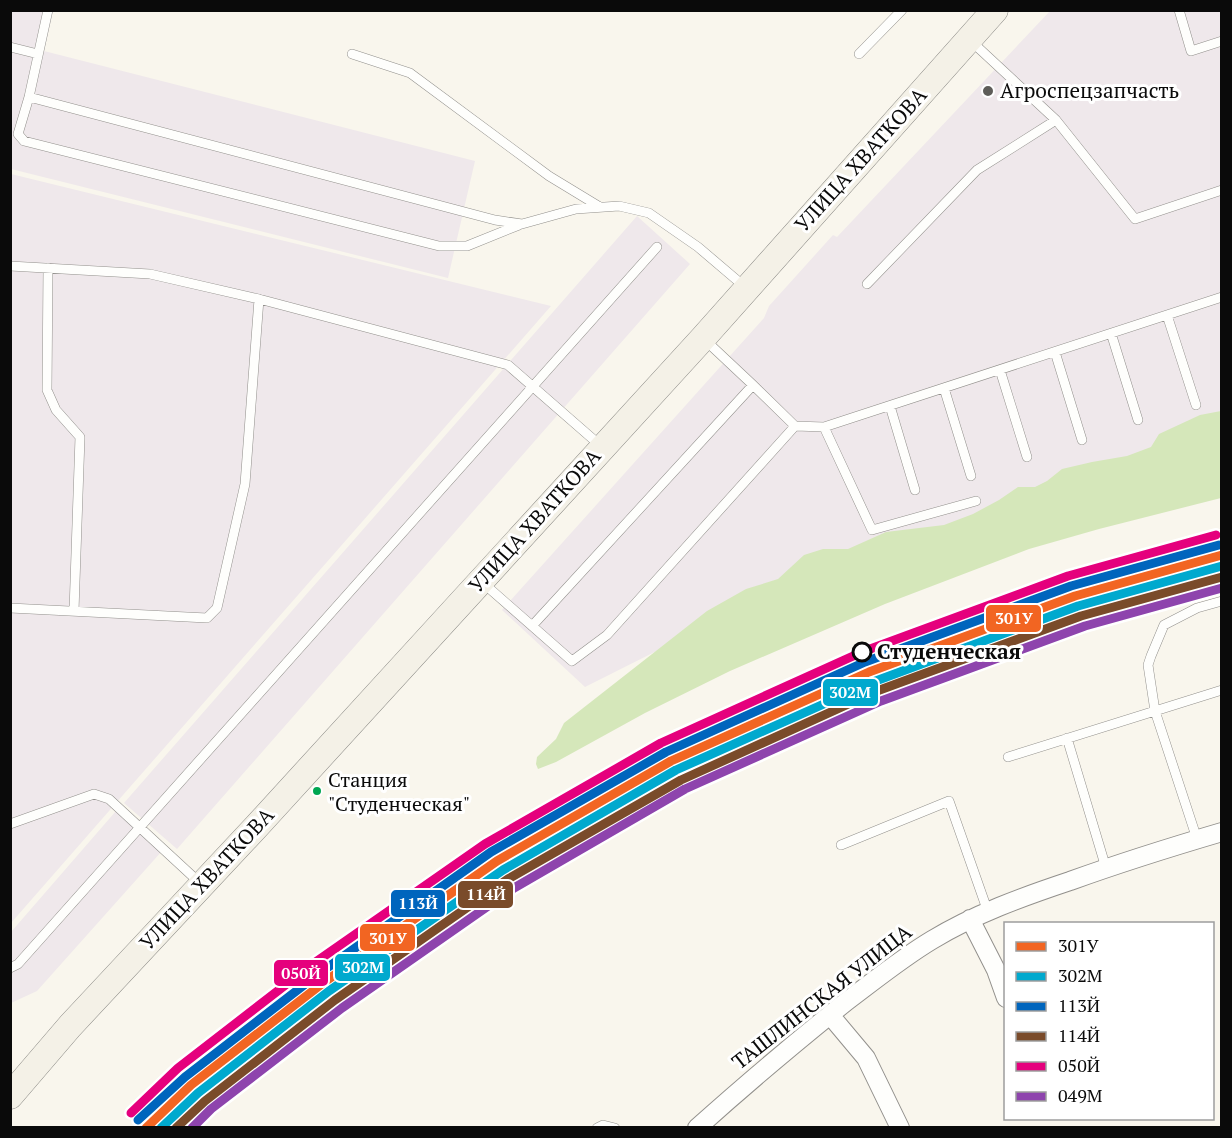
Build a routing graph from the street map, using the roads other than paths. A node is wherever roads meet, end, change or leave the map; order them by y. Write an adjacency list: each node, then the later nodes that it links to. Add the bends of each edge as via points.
1 (48, 10): 8 (lane)
2 (902, 10): 10 (lane)
3 (995, 10): 5 (main road, УЛИЦА ХВАТКОВА)
4 (1179, 10): 6 (lane, via 1191,51)
5 (970, 39): 12 (lane); 20 (main road, УЛИЦА ХВАТКОВА)
6 (1221, 41)
7 (10, 47): 8 (lane)
8 (38, 54): 11 (lane)
9 (352, 54): 14 (lane, via 410,73 549,176)
10 (859, 54)
11 (29, 97): 15 (lane); 15 (lane, via 18,134 35,144 439,246 467,246)
12 (1056, 120): 13 (lane, via 1135,219); 19 (lane, via 977,170)
13 (1221, 190)
14 (601, 207): 15 (lane, via 576,209); 20 (lane, via 619,206 649,213)
15 (522, 224)
16 (657, 247): 29 (lane)
17 (10, 266): 18 (lane)
18 (48, 268): 22 (lane, via 150,274); 45 (lane, via 47,390 56,410 80,437)
19 (867, 284)
20 (747, 288): 25 (main road, УЛИЦА ХВАТКОВА)
21 (1221, 297): 23 (lane)
22 (259, 299): 29 (lane, via 508,365); 45 (lane, via 245,484 217,608 207,618)
23 (1167, 315): 24 (lane); 31 (lane)
24 (1111, 333): 26 (lane); 33 (lane)
25 (703, 338): 28 (lane); 37 (main road, УЛИЦА ХВАТКОВА)
26 (1055, 352): 27 (lane); 36 (lane)
27 (1000, 370): 30 (lane); 38 (lane)
28 (753, 384): 34 (lane); 46 (lane)
29 (533, 386): 37 (lane); 52 (lane)
30 (944, 388): 32 (lane); 39 (lane)
31 (1196, 405)
32 (890, 406): 35 (lane); 40 (lane)
33 (1138, 420)
34 (795, 426): 35 (lane); 46 (lane, via 607,635 572,661)
35 (824, 427): 41 (lane, via 872,530)
36 (1082, 440)
37 (602, 447): 42 (main road, УЛИЦА ХВАТКОВА)
38 (1027, 457)
39 (971, 476)
40 (915, 490)
41 (976, 501)
42 (480, 581): 46 (lane); 57 (main road, УЛИЦА ХВАТКОВА)
43 (1221, 601): 48 (lane, via 1164,625 1148,665)
44 (10, 608): 45 (lane)
45 (74, 611)
46 (532, 626)
47 (1221, 690): 48 (lane)
48 (1155, 711): 49 (lane); 54 (lane)
49 (1067, 738): 50 (lane); 56 (lane)
50 (1008, 757)
51 (10, 824): 52 (lane, via 94,794 109,799)
52 (140, 828): 57 (lane); 60 (lane, via 18,964)
53 (1221, 832): 54 (street, ТАШЛИНСКАЯ УЛИЦА)
54 (1197, 839): 56 (street, ТАШЛИНСКАЯ УЛИЦА)
55 (841, 845): 58 (lane, via 949,801)
56 (1106, 868): 58 (street, ТАШЛИНСКАЯ УЛИЦА)
57 (203, 886): 63 (main road, УЛИЦА ХВАТКОВА, via 70,1026)
58 (988, 912): 59 (street, ТАШЛИНСКАЯ УЛИЦА)
59 (970, 919): 61 (street); 62 (street, ТАШЛИНСКАЯ УЛИЦА, via 896,964)
60 (10, 968)
61 (1004, 995)
62 (830, 1015): 66 (street, ТАШЛИНСКАЯ УЛИЦА); 67 (street, via 866,1058)
63 (10, 1096)
64 (597, 1128): 65 (lane)
65 (615, 1128)
66 (697, 1128)
67 (900, 1128)

